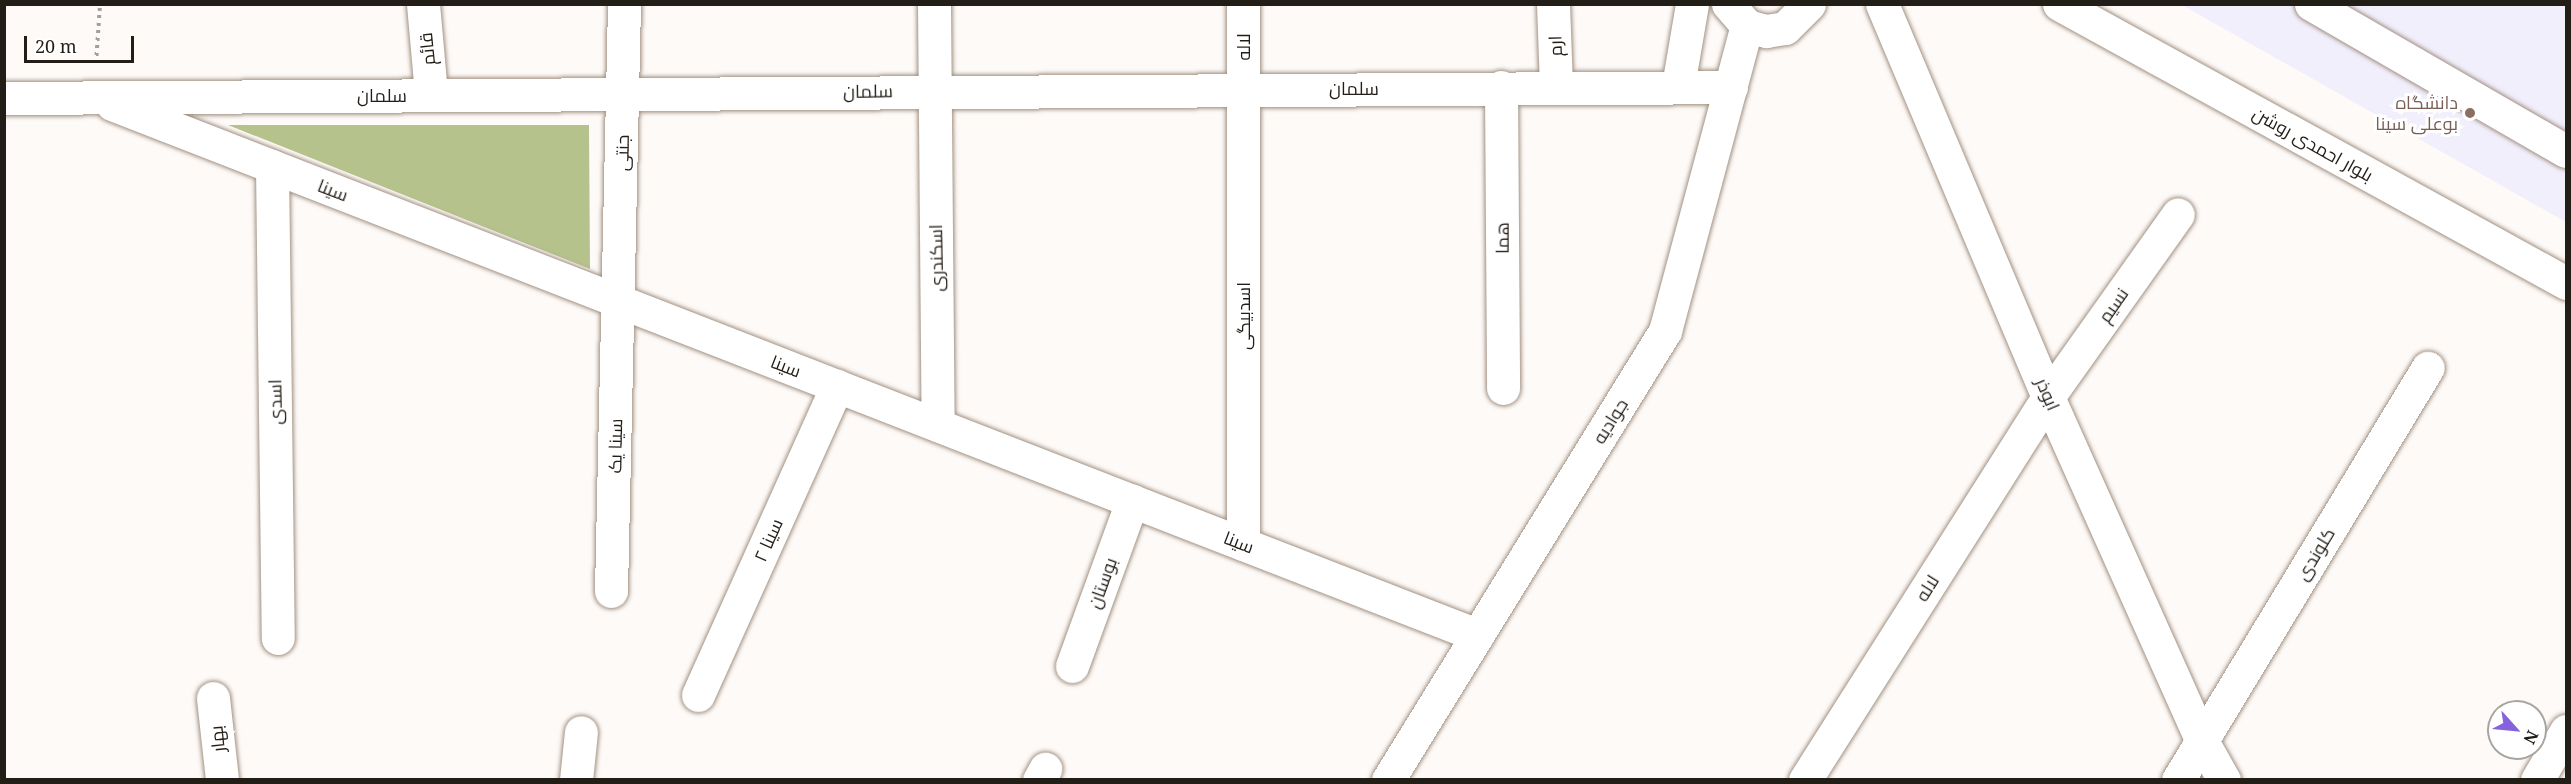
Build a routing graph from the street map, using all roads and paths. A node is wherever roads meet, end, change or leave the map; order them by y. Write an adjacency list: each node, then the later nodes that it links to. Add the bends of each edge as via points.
1 (99, 4): 21 (path)
2 (423, 4): 20 (main road, قائم)
3 (624, 4): 19 (main road, جنتی)
4 (934, 4): 18 (main road, اسکندری)
5 (1243, 4): 17 (main road, لاله)
6 (1553, 4): 15 (main road, ارم)
7 (1692, 4): 13 (main road)
8 (1809, 4): 12 (main road, via 1785,28)
9 (1882, 4): 31 (main road, ابوذر)
10 (2059, 4): 26 (main road, بلوار احمدی روشن)
11 (2312, 4): 23 (main road)
12 (1738, 15): 16 (main road, جوادیه)
13 (1678, 86): 15 (main road, سلمان); 16 (main road, سلمان)
14 (1501, 87): 15 (main road, سلمان); 17 (main road, سلمان); 30 (main road, هما)
15 (1556, 87)
16 (1731, 87): 36 (main road, جوادیه, via 1665,331)
17 (1243, 89): 18 (main road, سلمان); 34 (main road, اسدبیگی)
18 (935, 91): 19 (main road, سلمان); 32 (main road, اسکندری)
19 (624, 93): 20 (main road, سلمان); 27 (main road, جنتی)
20 (431, 94): 21 (main road, سلمان)
21 (95, 97): 22 (main road, سلمان); 24 (main road, سینا)
22 (4, 98)
23 (2566, 151)
24 (272, 166): 27 (main road, سینا); 37 (main road, اسدی)
25 (2178, 214): 31 (main road, نسیم)
26 (2566, 283)
27 (618, 301): 29 (main road, سینا); 35 (main road, سینا یک)
28 (2428, 368): 43 (main road, کلوندی)
29 (837, 386): 32 (main road, سینا); 39 (main road, سینا ۲)
30 (1503, 388)
31 (2048, 397): 43 (main road, ابوذر); 47 (main road, لاله)
32 (938, 425): 33 (main road, سینا)
33 (1132, 501): 34 (main road, سینا); 38 (main road, بوستان)
34 (1243, 544): 36 (main road, سینا)
35 (612, 591)
36 (1477, 635): 46 (main road, جوادیه)
37 (278, 638)
38 (1072, 666)
39 (698, 694)
40 (213, 698): 44 (main road, بهار)
41 (2566, 730): 50 (main road)
42 (581, 732): 45 (main road)
43 (2202, 741): 48 (main road, کلوندی); 49 (main road, ابوذر)
44 (222, 780)
45 (576, 780)
46 (1388, 780)
47 (1805, 780)
48 (2178, 780)
49 (2224, 780)
50 (2537, 780)

